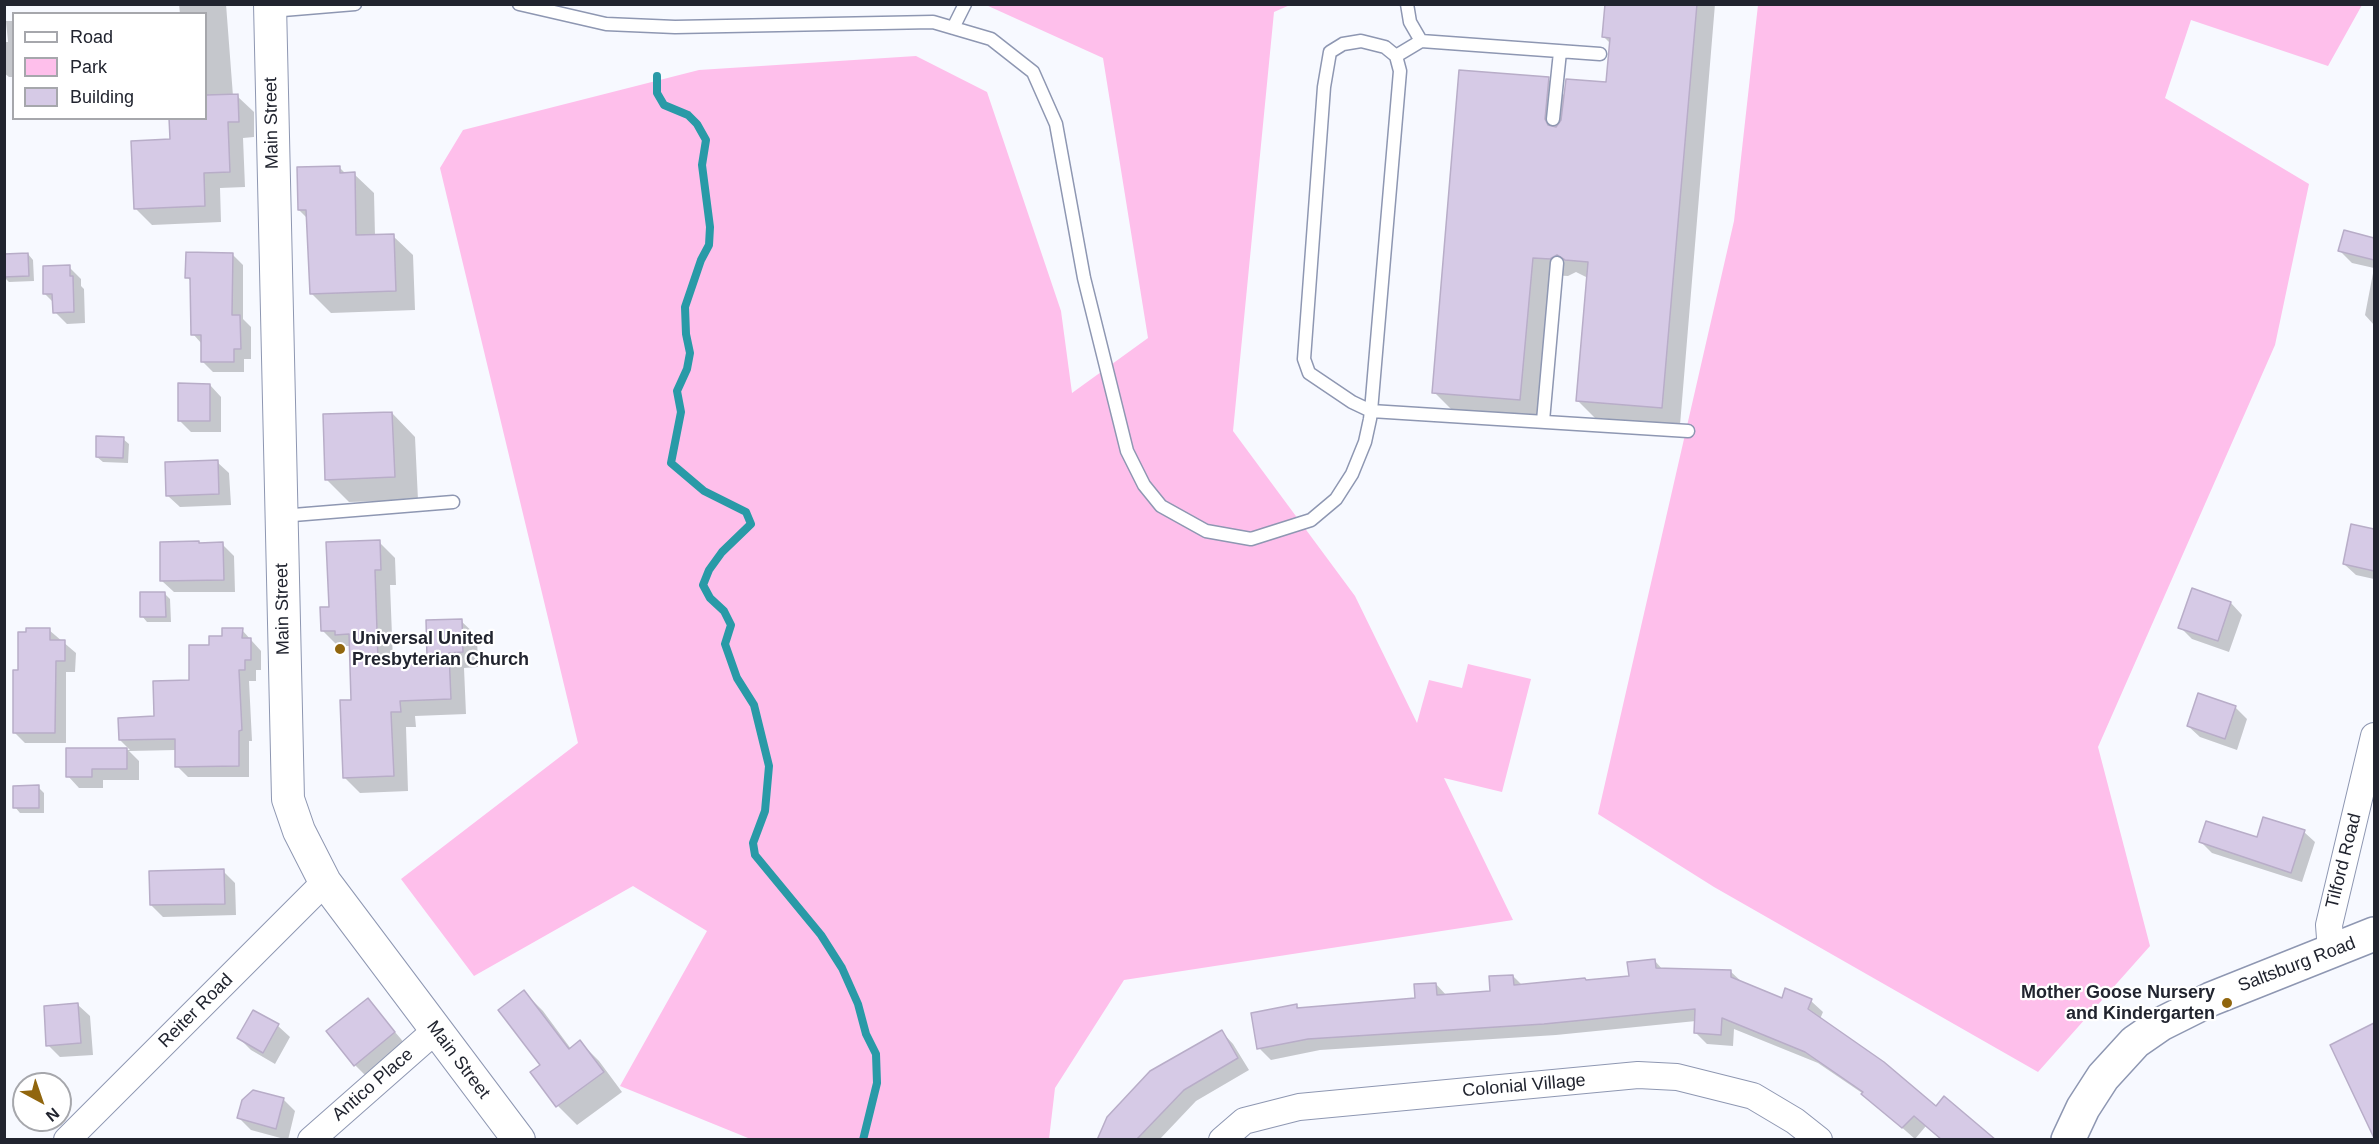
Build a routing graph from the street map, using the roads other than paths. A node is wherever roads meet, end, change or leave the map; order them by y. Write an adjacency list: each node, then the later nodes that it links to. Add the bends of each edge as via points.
1 (355, 4): 5 (lane)
2 (519, 4): 6 (lane, via 606,24 675,27 933,22)
3 (965, 4): 6 (lane)
4 (1407, 4): 7 (lane, via 1410,22)
5 (270, 8): 17 (street, Main Street)
6 (953, 28): 13 (lane, via 991,39 1033,72 1056,124 1084,278 1127,451 1144,485 1161,506 1206,531 1251,539 1311,520 1336,499 1352,474 1365,442)
7 (1421, 41): 8 (lane); 10 (lane)
8 (1560, 52): 9 (lane); 11 (lane)
9 (1600, 54)
10 (1396, 56): 13 (lane, via 1400,71); 13 (lane, via 1385,47 1361,41 1343,44 1330,52 1324,87 1304,359 1309,373)
11 (1553, 119)
12 (1557, 263): 14 (lane)
13 (1371, 411): 14 (lane)
14 (1543, 422): 15 (lane)
15 (1688, 431)
16 (453, 502): 17 (lane)
17 (281, 516): 19 (street, Main Street, via 288,799)
18 (2374, 736): 21 (street, Tilford Road, via 2329,925)
19 (325, 882): 22 (street, Main Street); 23 (street, Reiter Road)
20 (2374, 934): 21 (main road, Saltsburg Road)
21 (2331, 951): 28 (main road, Saltsburg Road, via 2211,999 2144,1036 2103,1077)
22 (436, 1030): 24 (street, Antico Place); 25 (street, Main Street)
23 (67, 1140)
24 (311, 1140)
25 (519, 1140)
26 (1222, 1140): 27 (street, Colonial Village, via 1244,1121 1299,1107 1638,1075 1677,1077 1753,1096 1795,1120)
27 (1819, 1140)
28 (2068, 1140)

